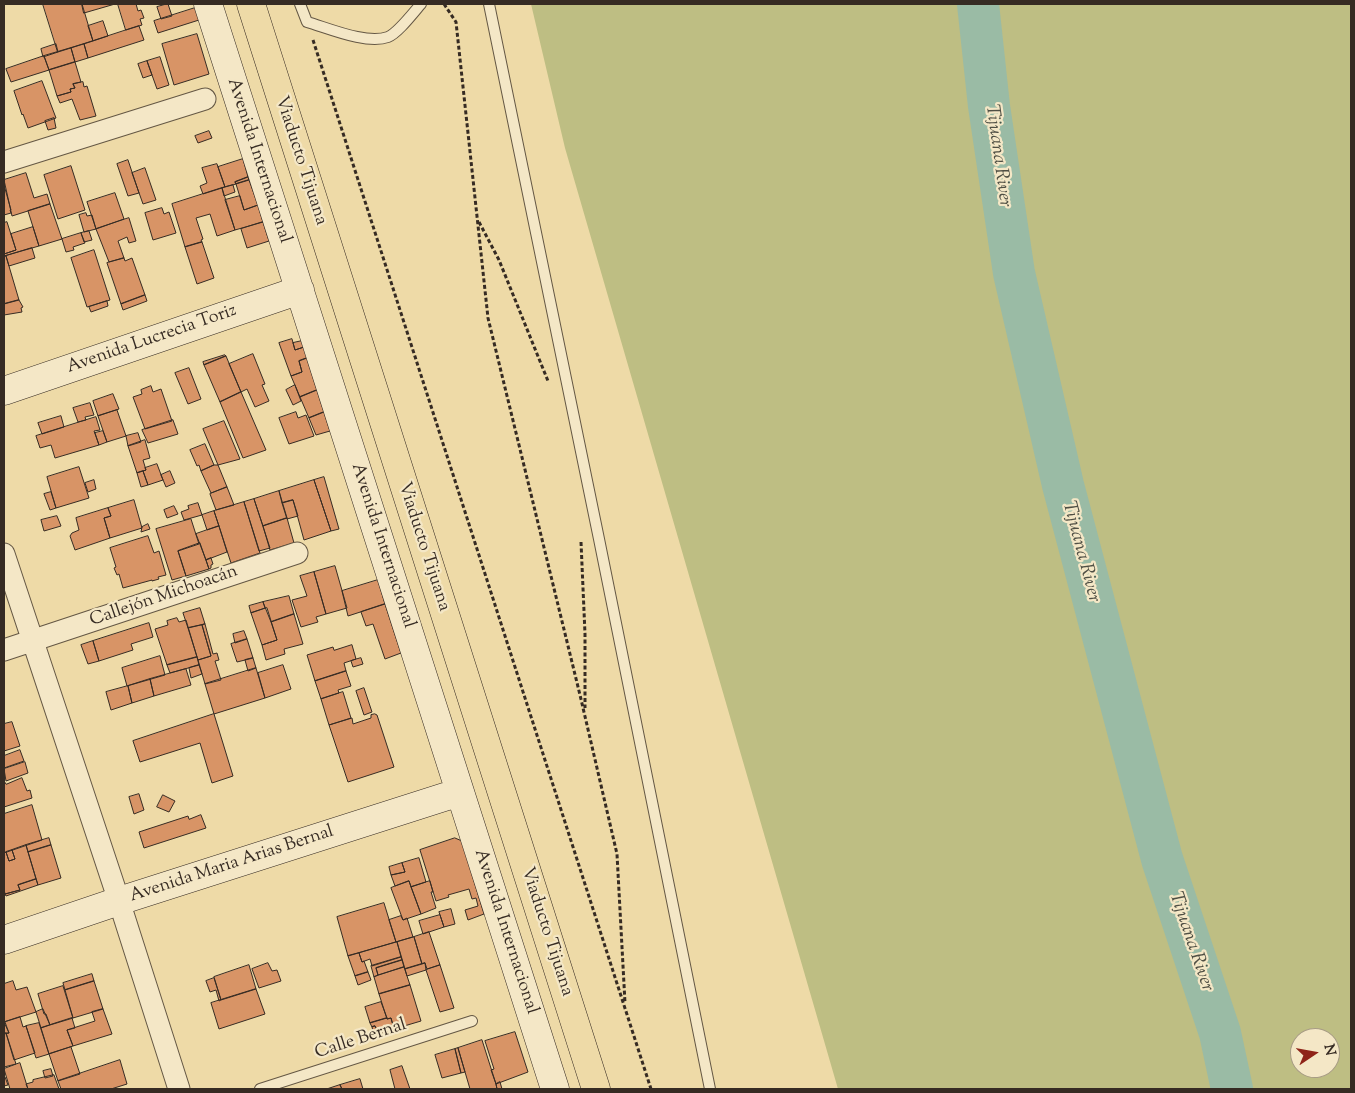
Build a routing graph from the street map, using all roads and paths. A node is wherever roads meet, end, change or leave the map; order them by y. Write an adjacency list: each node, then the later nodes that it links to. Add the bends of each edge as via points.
1 (208, 4): 14 (main road, Avenida Internacional)
2 (234, 4): 31 (highway, Avenida Internacional)
3 (241, 4): 32 (highway, Viaducto Tijuana)
4 (251, 4): 33 (highway, Viaducto Tijuana)
5 (264, 4): 34 (highway)
6 (300, 4): 10 (lane)
7 (421, 4): 10 (lane, via 388,37 362,39)
8 (444, 4): 13 (path, via 456,22)
9 (489, 4): 36 (lane)
10 (307, 22): 26 (path)
11 (205, 98): 12 (street)
12 (4, 162)
13 (477, 219): 15 (path, via 500,260); 22 (path, via 488,318)
14 (300, 290): 16 (main road, Avenida Lucrecia Toriz); 23 (main road, Avenida Internacional)
15 (550, 386)
16 (4, 391)
17 (580, 540): 22 (path)
18 (297, 552): 20 (street, Callejón Michoacán)
19 (4, 554): 20 (street)
20 (32, 642): 21 (street, Callejón Michoacán); 24 (street)
21 (4, 650)
22 (585, 716): 26 (path, via 616,854)
23 (460, 792): 24 (main road, Avenida Maria Arias Bernal); 30 (main road, Avenida Internacional)
24 (119, 901): 25 (main road, Avenida Maria Arias Bernal); 28 (street)
25 (4, 940)
26 (625, 1007): 35 (path)
27 (472, 1021): 29 (lane, Calle Bernal)
28 (179, 1089)
29 (260, 1089)
30 (555, 1089)
31 (579, 1089)
32 (585, 1089)
33 (596, 1089)
34 (610, 1089)
35 (651, 1089)
36 (710, 1089)

